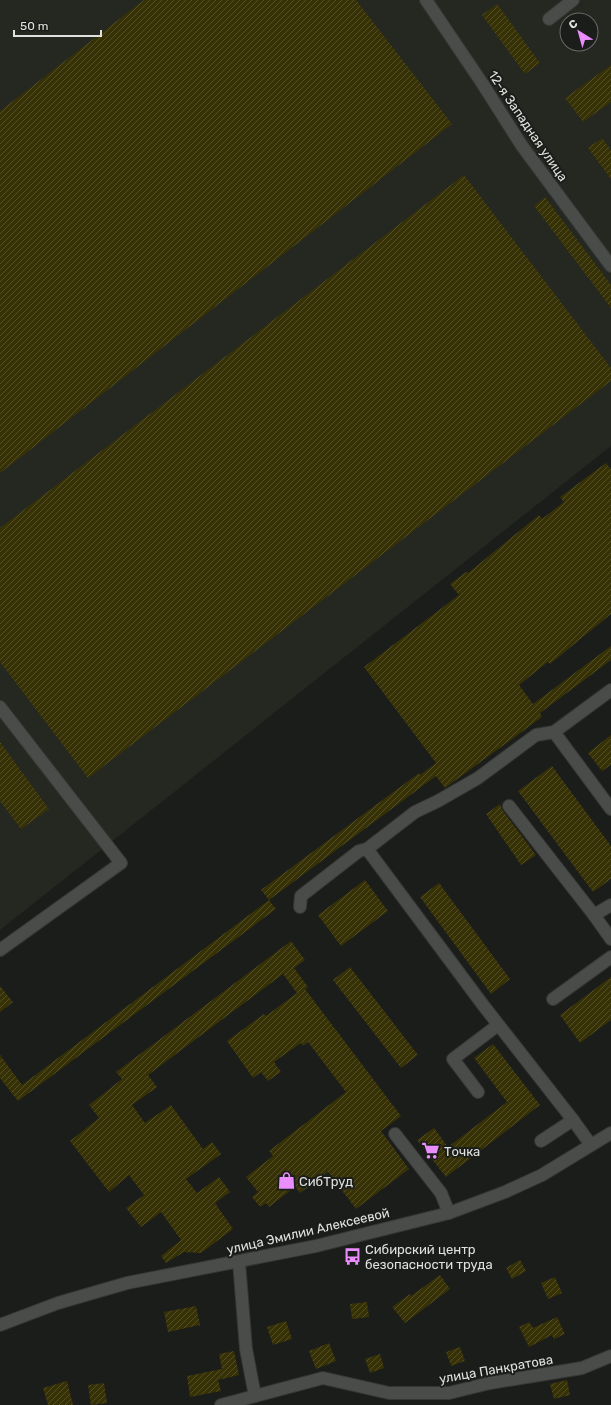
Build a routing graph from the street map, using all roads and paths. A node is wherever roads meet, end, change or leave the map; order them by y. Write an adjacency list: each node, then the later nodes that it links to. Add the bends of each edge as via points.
1 (426, 0): 4 (street, 12-я Западная улица, via 522,146)
2 (573, 0): 3 (street)
3 (549, 19)
4 (611, 266)
5 (611, 690): 7 (street)
6 (0, 707): 15 (street, via 121,863)
7 (554, 732): 9 (street); 10 (street, via 536,735 478,778 415,812)
8 (509, 806): 13 (street)
9 (611, 809)
10 (367, 849): 12 (street, via 359,851 301,896); 18 (street)
11 (611, 905): 13 (street)
12 (300, 907)
13 (594, 915): 14 (street)
14 (611, 939)
15 (0, 950)
16 (611, 957): 17 (street)
17 (553, 999)
18 (498, 1025): 19 (street, via 453,1059); 20 (street)
19 (478, 1092)
20 (573, 1120): 23 (street); 24 (street)
21 (611, 1133): 24 (street, улица Эмилии Алексеевой)
22 (395, 1134): 25 (street, via 441,1193)
23 (541, 1141)
24 (591, 1145): 25 (street, улица Эмилии Алексеевой, via 542,1175)
25 (448, 1213): 26 (street, улица Эмилии Алексеевой)
26 (239, 1262): 27 (street, улица Эмилии Алексеевой, via 127,1283 58,1302); 29 (street, via 246,1349)
27 (0, 1325)
28 (611, 1356): 29 (street, улица Панкратова, via 582,1368 490,1383 449,1393 389,1394 323,1378)
29 (254, 1396): 30 (street, улица Панкратова)
30 (221, 1405)

